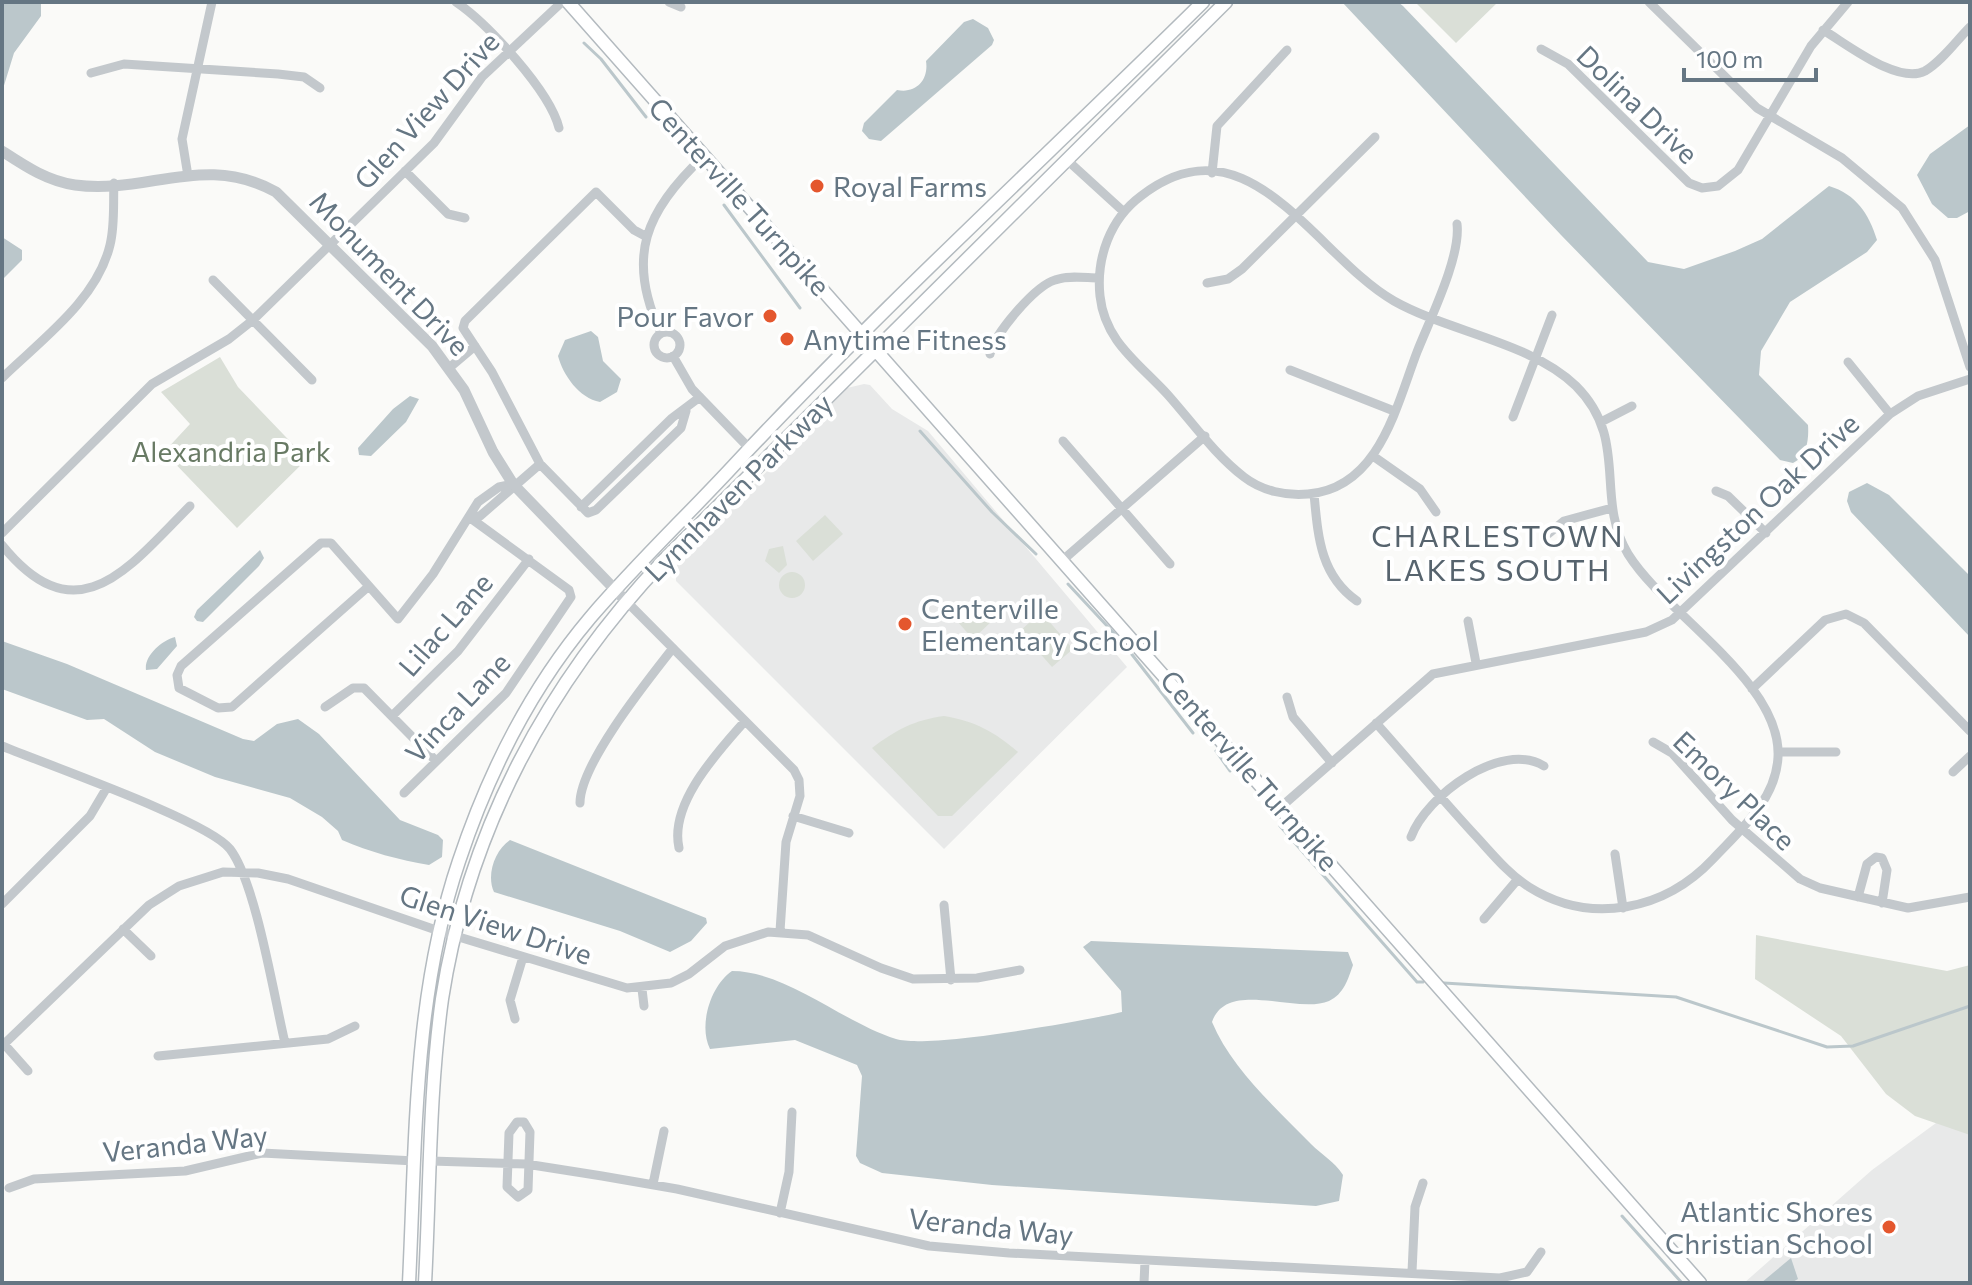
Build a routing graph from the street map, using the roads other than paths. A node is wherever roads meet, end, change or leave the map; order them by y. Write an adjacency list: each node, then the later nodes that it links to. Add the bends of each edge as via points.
1 (212, 2): 16 (street)
2 (456, 2): 15 (street)
3 (562, 2): 15 (street, Glen View Drive)
4 (568, 2): 23 (main road, Centerville Turnpike)
5 (669, 2): 10 (street)
6 (1203, 2): 42 (main road, Lynnhaven Parkway)
7 (1226, 2): 24 (main road, Lynnhaven Parkway)
8 (1649, 2): 19 (street)
9 (1848, 2): 12 (street, Dolina Drive)
10 (681, 7)
11 (1970, 27): 12 (street, via 1928,69 1913,75 1896,73)
12 (1823, 30): 19 (street, Dolina Drive)
13 (1541, 49): 19 (street, Dolina Drive, via 1568,64 1696,187 1725,182 1747,158)
14 (1287, 50): 26 (street, via 1217,126)
15 (507, 52): 20 (street, via 547,99); 25 (street, Glen View Drive)
16 (197, 68): 17 (street, via 124,64); 18 (street, via 304,77); 27 (street, via 182,139)
17 (91, 73)
18 (320, 88)
19 (1770, 117): 49 (street, via 1854,166 1902,208 1935,260)
20 (559, 128)
21 (1375, 137): 30 (street)
22 (2, 151): 28 (street, Monument Drive, via 59,182)
23 (704, 156): 33 (street, via 669,192); 42 (main road, Centerville Turnpike)
24 (1067, 160): 29 (street); 44 (main road, Lynnhaven Parkway)
25 (405, 171): 31 (street, via 448,214); 34 (street, Glen View Drive)
26 (1212, 173): 29 (street, via 1169,180); 30 (street, via 1254,183)
27 (188, 176): 28 (street, Monument Drive); 34 (street, Monument Drive, via 234,175 263,185 288,201)
28 (114, 183): 52 (street, via 113,229 100,272 79,302)
29 (1124, 212): 35 (street, via 1104,248)
30 (1297, 215): 37 (street, via 1232,277); 39 (street, via 1372,287)
31 (465, 218)
32 (1457, 224): 39 (street, via 1458,240)
33 (647, 237): 41 (street, via 644,288); 43 (street, via 596,192 465,321 464,332)
34 (331, 244): 40 (street, Glen View Drive); 50 (street, Monument Drive)
35 (1099, 278): 45 (street, via 1047,283 1000,330); 61 (street, via 1103,311 1115,340)
36 (213, 280): 40 (street)
37 (1207, 283)
38 (1552, 315): 47 (street)
39 (1430, 318): 47 (street); 57 (street)
40 (253, 320): 54 (street); 74 (street, Glen View Drive, via 152,384)
41 (661, 333): 46 (street, via 678,337 680,349); 46 (street, via 654,340 656,352)
42 (862, 333): 44 (main road, Centerville Turnpike); 63 (main road, Lynnhaven Parkway)
43 (475, 346): 50 (street); 65 (street)
44 (876, 350): 79 (main road, Centerville Turnpike); 83 (main road, Lynnhaven Parkway)
45 (990, 354)
46 (673, 356): 55 (street)
47 (1535, 358): 59 (street); 60 (street, via 1579,389)
48 (1848, 362): 58 (street)
49 (1970, 367)
50 (449, 368): 66 (street, Monument Drive)
51 (1290, 370): 57 (street)
52 (2, 378)
53 (1970, 379): 58 (street, Livingston Oak Drive, via 1918,396)
54 (312, 380)
55 (700, 397): 63 (street); 65 (street, via 581,507)
56 (1632, 406): 60 (street)
57 (1394, 411): 64 (street)
58 (1890, 414): 75 (street, Livingston Oak Drive)
59 (1513, 417)
60 (1601, 422): 71 (street, via 1610,450)
61 (1205, 436): 68 (street, via 1253,483 1288,494); 70 (street)
62 (1063, 441): 70 (street)
63 (750, 449): 82 (main road, Lynnhaven Parkway)
64 (1373, 456): 68 (street, via 1350,479); 72 (street, via 1420,489)
65 (540, 464): 66 (street)
66 (513, 484): 73 (street, via 478,502); 82 (street, Monument Drive)
67 (1716, 491): 75 (street)
68 (1314, 494): 84 (street, via 1326,565 1336,583)
69 (190, 506): 77 (street, via 127,570 89,590 56,586)
70 (1122, 508): 79 (street); 80 (street)
71 (1612, 508): 76 (street, via 1564,521); 85 (street, via 1628,553)
72 (1436, 512)
73 (469, 517): 78 (street, Vinca Lane); 81 (street, via 398,619)
74 (2, 533)
75 (1766, 533): 85 (street, Livingston Oak Drive)
76 (1548, 534)
77 (2, 545)
78 (529, 559): 92 (street, Lilac Lane, via 458,651); 101 (street, Vinca Lane, via 571,597 506,693)
79 (1064, 559): 109 (main road, Centerville Turnpike)
80 (1170, 564)
81 (369, 586): 81 (street, via 331,543 321,543 181,666 179,688 218,708 232,707)
82 (615, 589): 83 (street, Monument Drive); 126 (main road, Lynnhaven Parkway, via 557,662 508,744 471,826)
83 (626, 601): 87 (street, Monument Drive); 128 (main road, Lynnhaven Parkway, via 573,668 524,750 485,838)
84 (1357, 601)
85 (1680, 615): 88 (street, Livingston Oak Drive, via 1646,632); 89 (street)
86 (1468, 621): 88 (street)
87 (673, 648): 93 (street, Monument Drive); 108 (street, via 608,740 582,785)
88 (1476, 663): 94 (street, Livingston Oak Drive, via 1433,674)
89 (1752, 689): 95 (street, via 1825,620 1846,614 1864,623); 98 (street, via 1768,713)
90 (1287, 697): 102 (street, via 1293,717)
91 (325, 707): 92 (street, via 358,687 368,690)
92 (392, 716): 101 (street)
93 (745, 721): 110 (street, Monument Drive, via 796,773 800,788); 114 (street, via 687,802 677,830)
94 (1376, 723): 102 (street, Livingston Oak Drive); 107 (street)
95 (1970, 731)
96 (1653, 742): 111 (street, Emory Place, via 1672,753)
97 (2, 746): 105 (street)
98 (1778, 752): 99 (street); 111 (street, via 1772,786)
99 (1836, 752)
100 (1970, 756): 104 (street)
101 (436, 761): 106 (street, Vinca Lane)
102 (1332, 763): 109 (street, Livingston Oak Drive)
103 (1544, 766): 107 (street, via 1528,760 1484,767)
104 (1953, 772)
105 (106, 789): 116 (street, via 210,832 229,848); 121 (street, via 90,816)
106 (404, 793)
107 (1441, 797): 113 (street, via 1421,816); 117 (street)
108 (580, 803)
109 (1282, 806): 157 (main road, Centerville Turnpike)
110 (793, 816): 112 (street); 127 (street, Monument Drive, via 783,862)
111 (1741, 829): 118 (street, Emory Place, via 1800,879); 123 (street, via 1683,886)
112 (849, 833)
113 (1411, 837)
114 (679, 848)
115 (1615, 854): 123 (street)
116 (242, 872): 125 (street, Glen View Drive, via 209,875 179,886); 126 (street, Glen View Drive, via 288,879); 137 (street)
117 (1518, 879): 123 (street, via 1571,905); 124 (street)
118 (1858, 897): 120 (street, Emory Place); 120 (street, via 1870,860 1882,858 1887,870)
119 (1970, 897): 120 (street, Emory Place, via 1924,908)
120 (1882, 903)
121 (2, 904)
122 (944, 905): 132 (street)
123 (1623, 908)
124 (1484, 919)
125 (123, 929): 129 (street); 138 (street, Glen View Drive)
126 (439, 931): 128 (street, Glen View Drive); 143 (main road, Lynnhaven Parkway, via 426,998)
127 (780, 931): 132 (street, Glen View Drive, via 826,942 896,974); 133 (street, Glen View Drive, via 740,939 684,977)
128 (455, 936): 130 (street, Glen View Drive); 144 (main road, Lynnhaven Parkway, via 442,1000)
129 (151, 956)
130 (523, 957): 133 (street, Glen View Drive); 135 (street, via 510,1000)
131 (1020, 970): 132 (street, Glen View Drive)
132 (951, 980)
133 (642, 989): 134 (street)
134 (644, 1006)
135 (515, 1019)
136 (355, 1026): 137 (street, via 328,1039)
137 (285, 1043): 139 (street)
138 (3, 1045): 140 (street)
139 (158, 1056)
140 (28, 1071)
141 (792, 1112): 150 (street, via 789,1172)
142 (664, 1131): 148 (street)
143 (415, 1161): 149 (street, Veranda Way, via 262,1153 185,1171 34,1179); 154 (main road, Lynnhaven Parkway)
144 (431, 1161): 145 (street, Veranda Way); 155 (main road, Lynnhaven Parkway)
145 (507, 1164): 146 (street, Veranda Way); 146 (street, via 507,1187 518,1197 528,1190); 146 (street, via 509,1133 517,1122 528,1126)
146 (530, 1165): 148 (street, Veranda Way)
147 (1423, 1183): 153 (street, via 1415,1207)
148 (653, 1184): 150 (street, Veranda Way)
149 (9, 1188)
150 (780, 1213): 152 (street, Veranda Way, via 932,1246)
151 (1541, 1252): 153 (street, Veranda Way, via 1533,1266 1517,1276)
152 (1145, 1261): 153 (street, Veranda Way); 156 (street)
153 (1412, 1272)
154 (409, 1283)
155 (425, 1283)
156 (1144, 1283)
157 (1700, 1283)

